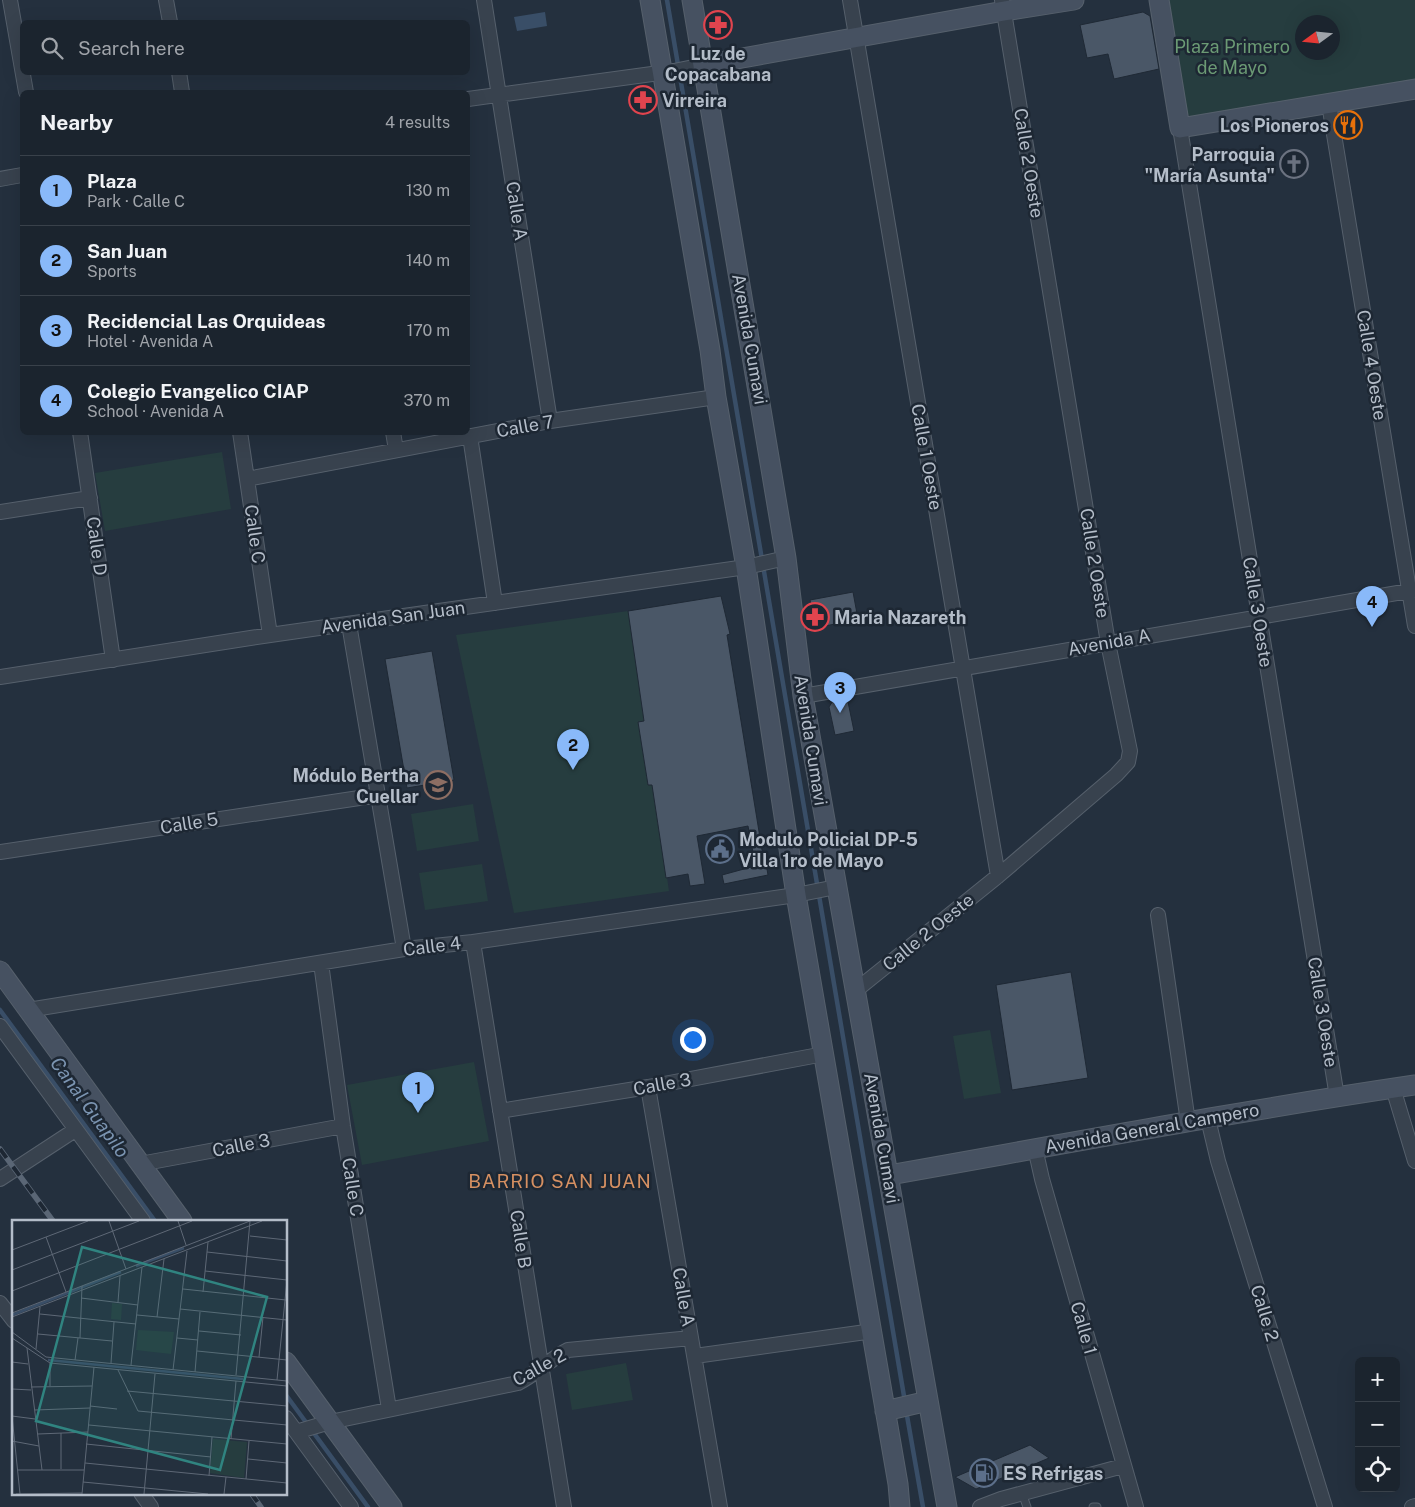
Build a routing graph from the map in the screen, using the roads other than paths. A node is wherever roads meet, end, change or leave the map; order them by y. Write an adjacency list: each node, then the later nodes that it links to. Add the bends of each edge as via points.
1 (10, 0): 12 (street)
2 (166, 0): 10 (street)
3 (484, 0): 20 (street, Calle A)
4 (650, 0): 14 (main road)
5 (692, 0): 13 (main road, Avenida Cumavi)
6 (850, 0): 11 (street, Calle 1 Oeste)
7 (1074, 0): 9 (main road)
8 (1159, 0): 23 (main road)
9 (1003, 5): 11 (main road); 44 (street, Calle 2 Oeste)
10 (170, 20)
11 (856, 37): 13 (main road); 46 (street, Calle 1 Oeste)
12 (20, 58)
13 (700, 65): 14 (street); 36 (main road, Avenida Cumavi)
14 (668, 72): 20 (street); 26 (main road)
15 (23, 75): 17 (street)
16 (179, 75): 18 (street)
17 (26, 90)
18 (182, 90)
19 (1415, 90): 22 (main road)
20 (499, 94): 21 (street); 27 (street, Calle A)
21 (470, 99)
22 (1329, 104): 23 (main road); 38 (street, Calle 4 Oeste)
23 (1180, 128): 40 (street, Calle 3 Oeste)
24 (20, 175): 25 (street)
25 (0, 179)
26 (716, 397): 27 (street, Calle 7); 37 (main road)
27 (550, 421): 31 (street, Calle 7)
28 (80, 435): 34 (street, Calle D)
29 (241, 435): 33 (street, Calle C)
30 (394, 435): 32 (street)
31 (470, 436): 32 (street, Calle 7); 39 (street)
32 (396, 450): 33 (street, Calle 7)
33 (248, 479): 43 (street, Calle C)
34 (90, 498): 35 (street); 45 (street, Calle D)
35 (0, 512)
36 (782, 559): 37 (street, Avenida San Juan); 48 (main road, Avenida Cumavi)
37 (751, 566): 39 (street, Avenida San Juan); 53 (main road)
38 (1412, 591): 40 (street, Avenida A); 42 (street, Calle 4 Oeste)
39 (495, 603): 41 (street, Avenida San Juan)
40 (1259, 617): 44 (street, Avenida A); 66 (street, Calle 3 Oeste)
41 (348, 624): 43 (street, Avenida San Juan); 49 (street)
42 (1415, 626)
43 (270, 635): 45 (street, Avenida San Juan)
44 (1108, 642): 46 (street, Avenida A); 51 (street, Calle 2 Oeste, via 1130,751 1128,762)
45 (113, 660): 47 (street, Avenida San Juan)
46 (962, 667): 48 (street, Avenida A); 51 (street, Calle 1 Oeste)
47 (0, 677)
48 (803, 696): 52 (main road, Avenida Cumavi)
49 (378, 795): 50 (street, Calle 5); 56 (street)
50 (0, 852)
51 (998, 876): 59 (street, Calle 2 Oeste)
52 (830, 889): 53 (street, Calle 4); 59 (main road, Avenida Cumavi)
53 (802, 894): 55 (street, Calle 4); 62 (main road)
54 (1158, 915): 69 (street)
55 (473, 942): 56 (street, Calle 4); 67 (street, Calle B)
56 (404, 949): 57 (street, Calle 4)
57 (321, 963): 60 (street, Calle 4); 70 (street, Calle C)
58 (0, 971): 60 (main road)
59 (855, 991): 75 (main road, Avenida Cumavi)
60 (28, 1010): 74 (main road)
61 (0, 1026): 71 (street)
62 (824, 1054): 64 (street, Calle 3); 81 (main road)
63 (1415, 1085): 65 (main road, Avenida General Campero)
64 (648, 1087): 67 (street, Calle 3); 82 (street, Calle A)
65 (1393, 1088): 66 (main road, Avenida General Campero); 73 (street)
66 (1336, 1096): 68 (main road, Avenida General Campero)
67 (500, 1111): 85 (street, Calle B)
68 (1208, 1119): 69 (main road, Avenida General Campero); 107 (street, Calle 2, via 1218,1161)
69 (1188, 1122): 72 (main road, Avenida General Campero)
70 (343, 1126): 74 (street, Calle 3); 87 (street, Calle C)
71 (75, 1130): 76 (street); 77 (street)
72 (1035, 1148): 75 (main road, Avenida General Campero); 92 (street, Calle 1)
73 (1415, 1161)
74 (140, 1164): 78 (main road)
75 (889, 1174): 86 (main road, Avenida Cumavi)
76 (0, 1179)
77 (142, 1220)
78 (181, 1220)
79 (0, 1302): 80 (street)
80 (12, 1318)
81 (873, 1331): 83 (street); 88 (main road)
82 (691, 1338): 83 (street, Calle A); 85 (street, Calle 2, via 568,1350)
83 (695, 1356): 99 (street, Calle A)
84 (288, 1365): 90 (main road)
85 (542, 1366): 87 (street, Calle 2, via 518,1383); 98 (street, Calle B)
86 (922, 1403): 88 (main road); 101 (main road, Avenida Cumavi)
87 (389, 1409): 90 (street, Calle 2)
88 (889, 1410): 100 (main road)
89 (288, 1420): 91 (street)
90 (327, 1423): 91 (street, Calle 2); 97 (main road)
91 (300, 1431): 96 (street)
92 (1123, 1466): 93 (street); 106 (street, Calle 1)
93 (1022, 1493): 102 (street); 103 (lane)
94 (142, 1494): 95 (street)
95 (151, 1507)
96 (351, 1507)
97 (392, 1507)
98 (564, 1507)
99 (720, 1507)
100 (900, 1507)
101 (948, 1507)
102 (980, 1507)
103 (1027, 1507)
104 (1093, 1507): 105 (lane)
105 (1097, 1507)
106 (1136, 1507)
107 (1325, 1507)

